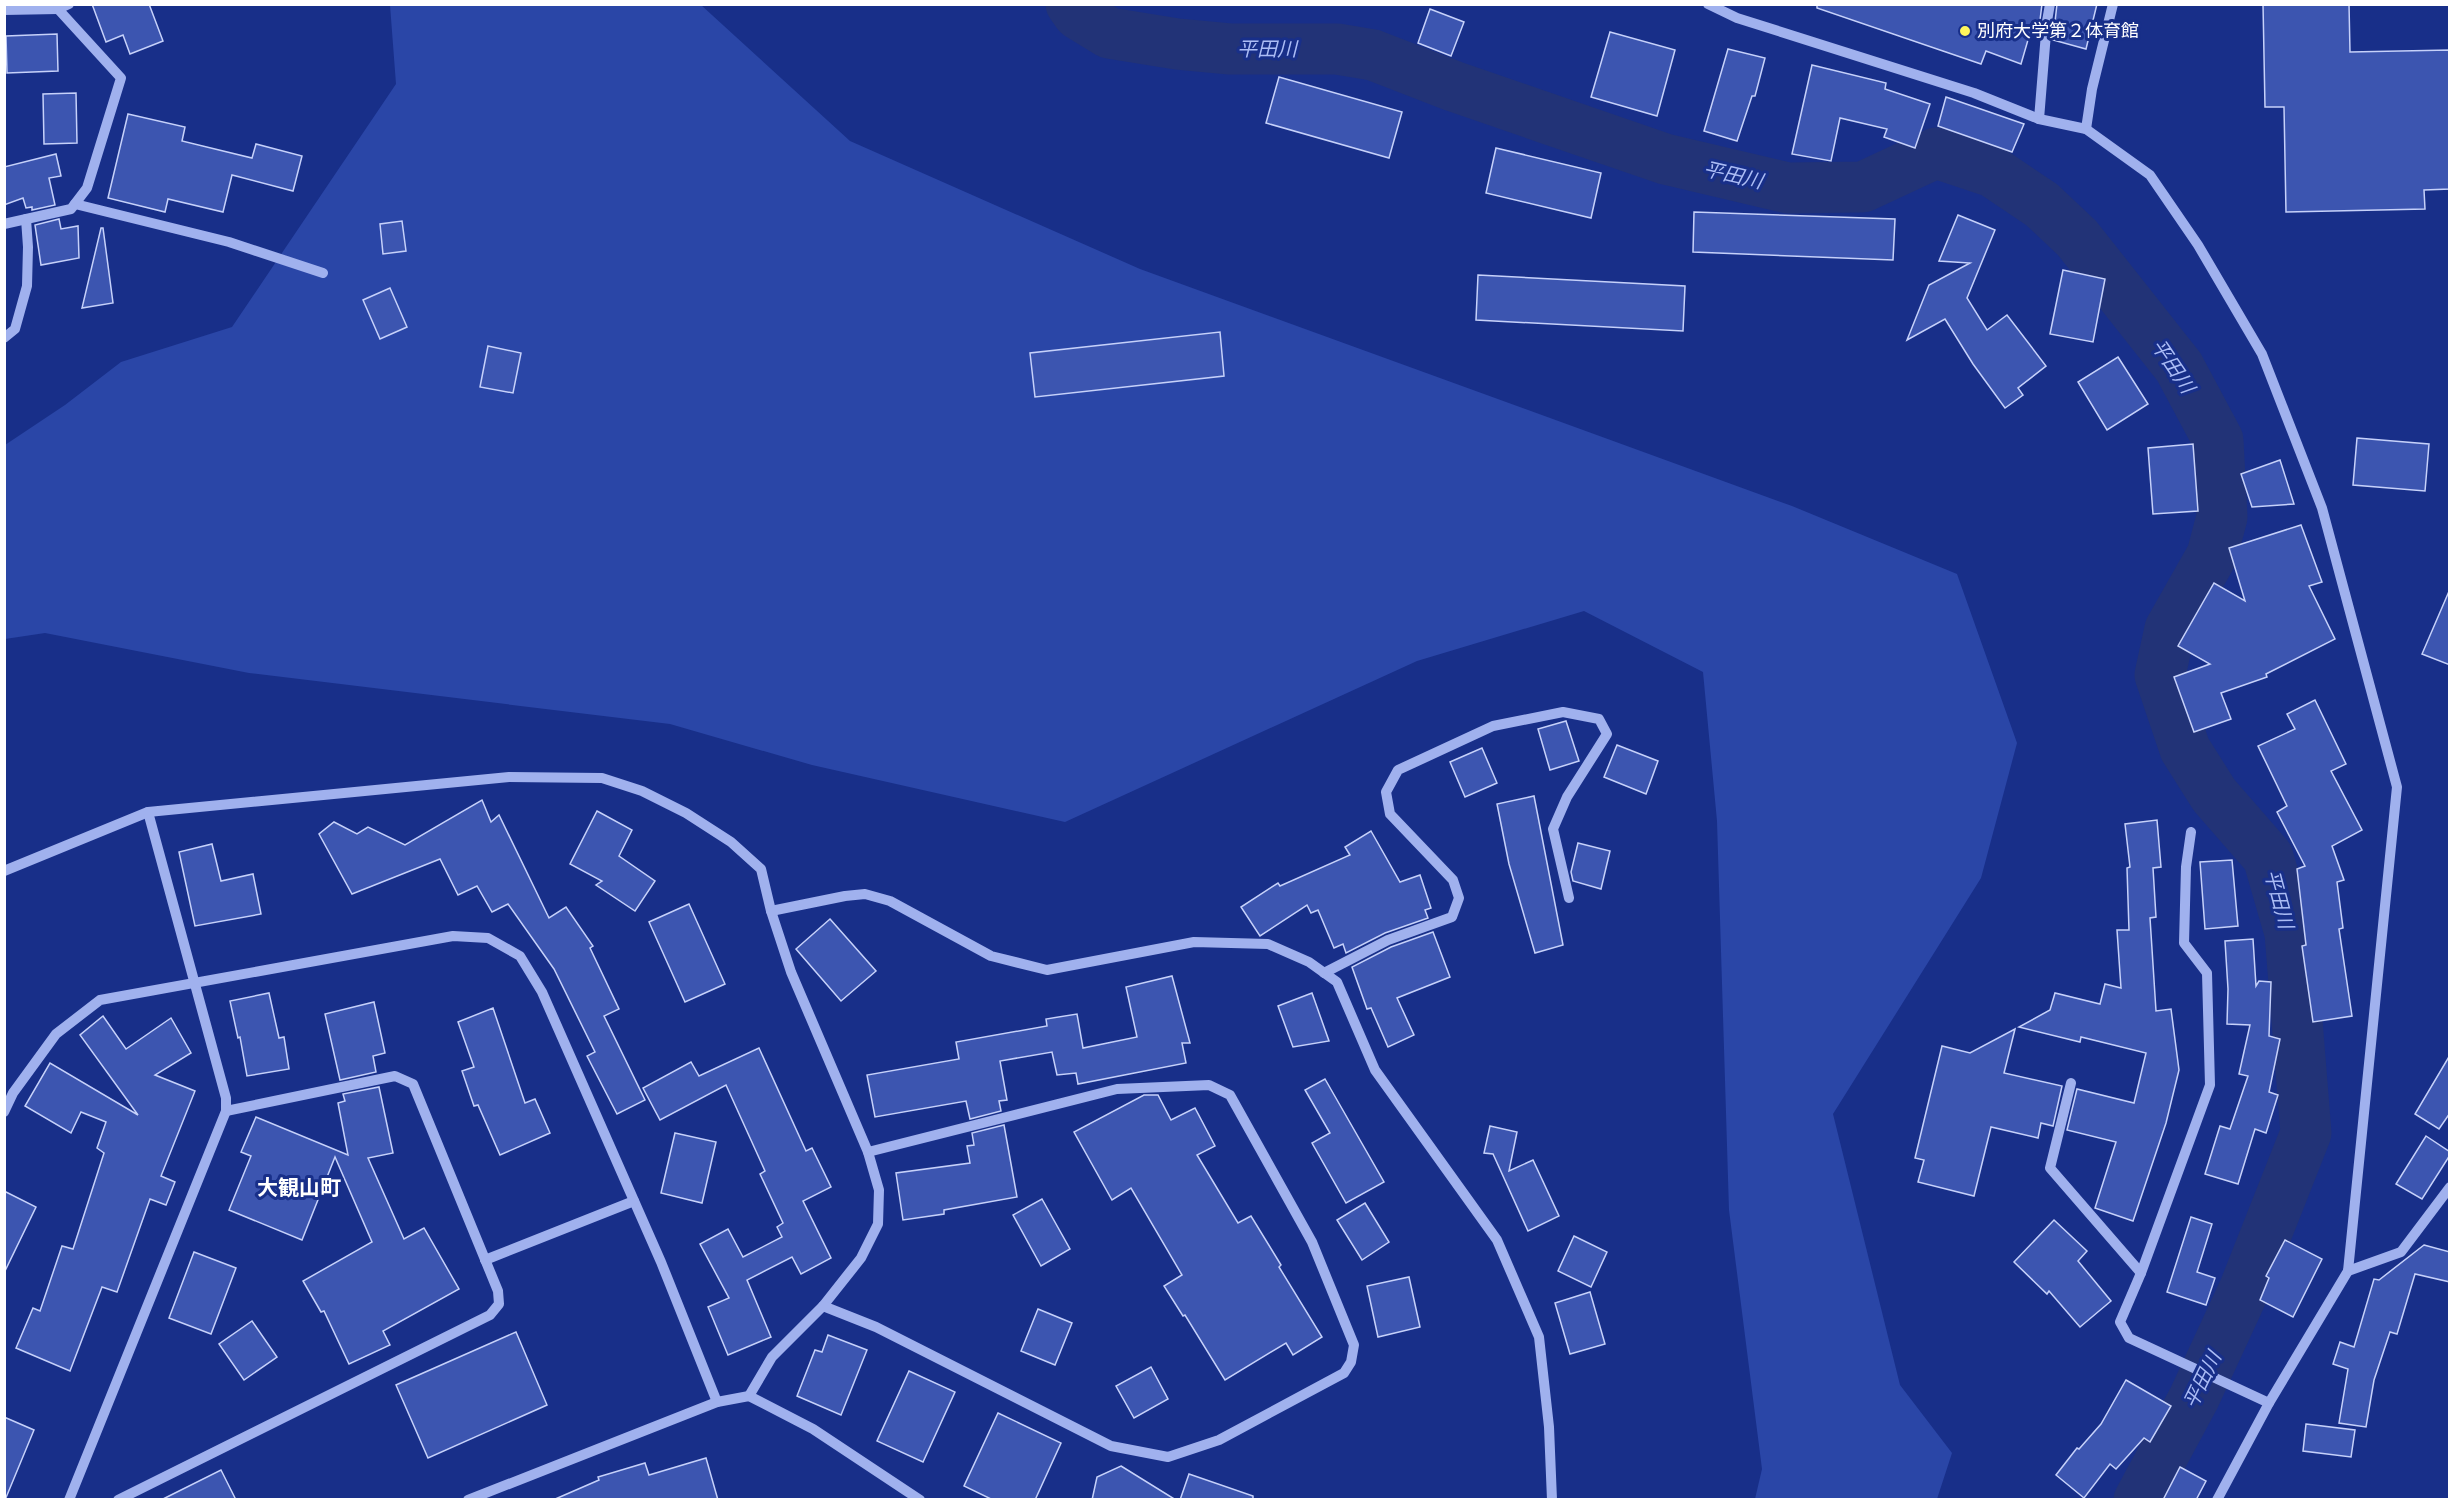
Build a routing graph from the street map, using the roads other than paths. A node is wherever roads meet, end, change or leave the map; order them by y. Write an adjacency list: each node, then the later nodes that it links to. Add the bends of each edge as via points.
1 (69, 4): 5 (street)
2 (1708, 4): 7 (street, via 1737,18 1974,93)
3 (2050, 4): 7 (street)
4 (2113, 4): 8 (street)
5 (58, 9): 6 (street); 9 (street, via 122,78 87,188)
6 (4, 10)
7 (2039, 119): 8 (street)
8 (2086, 129): 28 (street, via 2150,175 2198,245 2262,354 2322,508 2397,787)
9 (75, 204): 10 (street, via 71,209); 12 (street, via 229,242)
10 (26, 219): 11 (street); 13 (street, via 27,286 15,329)
11 (4, 224)
12 (323, 273)
13 (4, 338)
14 (148, 812): 16 (street); 18 (street, via 509,777 602,778 642,790 731,842 761,869); 20 (street)
15 (2191, 832): 29 (street, via 2184,943 2206,973 2210,1085)
16 (4, 871)
17 (1569, 898): 19 (street, via 1553,829 1567,797 1607,734 1599,719 1563,712 1493,726 1398,770 1386,792 1390,814 1453,880 1460,898 1452,916 1388,940)
18 (771, 911): 19 (street, via 865,894 890,901 991,956 1047,970 1194,942 1268,944); 24 (street, via 791,972)
19 (1324, 973): 38 (street, via 1337,982 1375,1070 1497,1240 1521,1294 1539,1337)
20 (196, 983): 22 (street); 23 (street, via 100,1000 56,1034); 26 (street, via 453,936 488,938 520,956 542,992)
21 (2071, 1083): 29 (street, via 2050,1168)
22 (226, 1111): 27 (street, via 395,1076 413,1084); 34 (street)
23 (4, 1112)
24 (868, 1152): 30 (street, via 879,1190 878,1224 861,1258); 30 (street, via 1117,1089 1209,1085 1230,1095 1312,1242 1354,1345 1351,1362 1344,1373 1219,1440 1168,1457 1111,1446 876,1327)
25 (2450, 1187): 28 (street, via 2401,1252)
26 (634, 1201): 27 (street); 32 (street)
27 (485, 1260): 35 (street, via 498,1291 499,1305 490,1315)
28 (2348, 1271): 33 (street)
29 (2141, 1273): 33 (street, via 2120,1322 2129,1338)
30 (823, 1306): 31 (street, via 772,1357)
31 (749, 1396): 32 (street); 37 (street, via 813,1429)
32 (717, 1402): 36 (street)
33 (2269, 1403): 39 (street)
34 (69, 1500)
35 (118, 1500)
36 (468, 1500)
37 (920, 1500)
38 (1552, 1500)
39 (2217, 1500)

